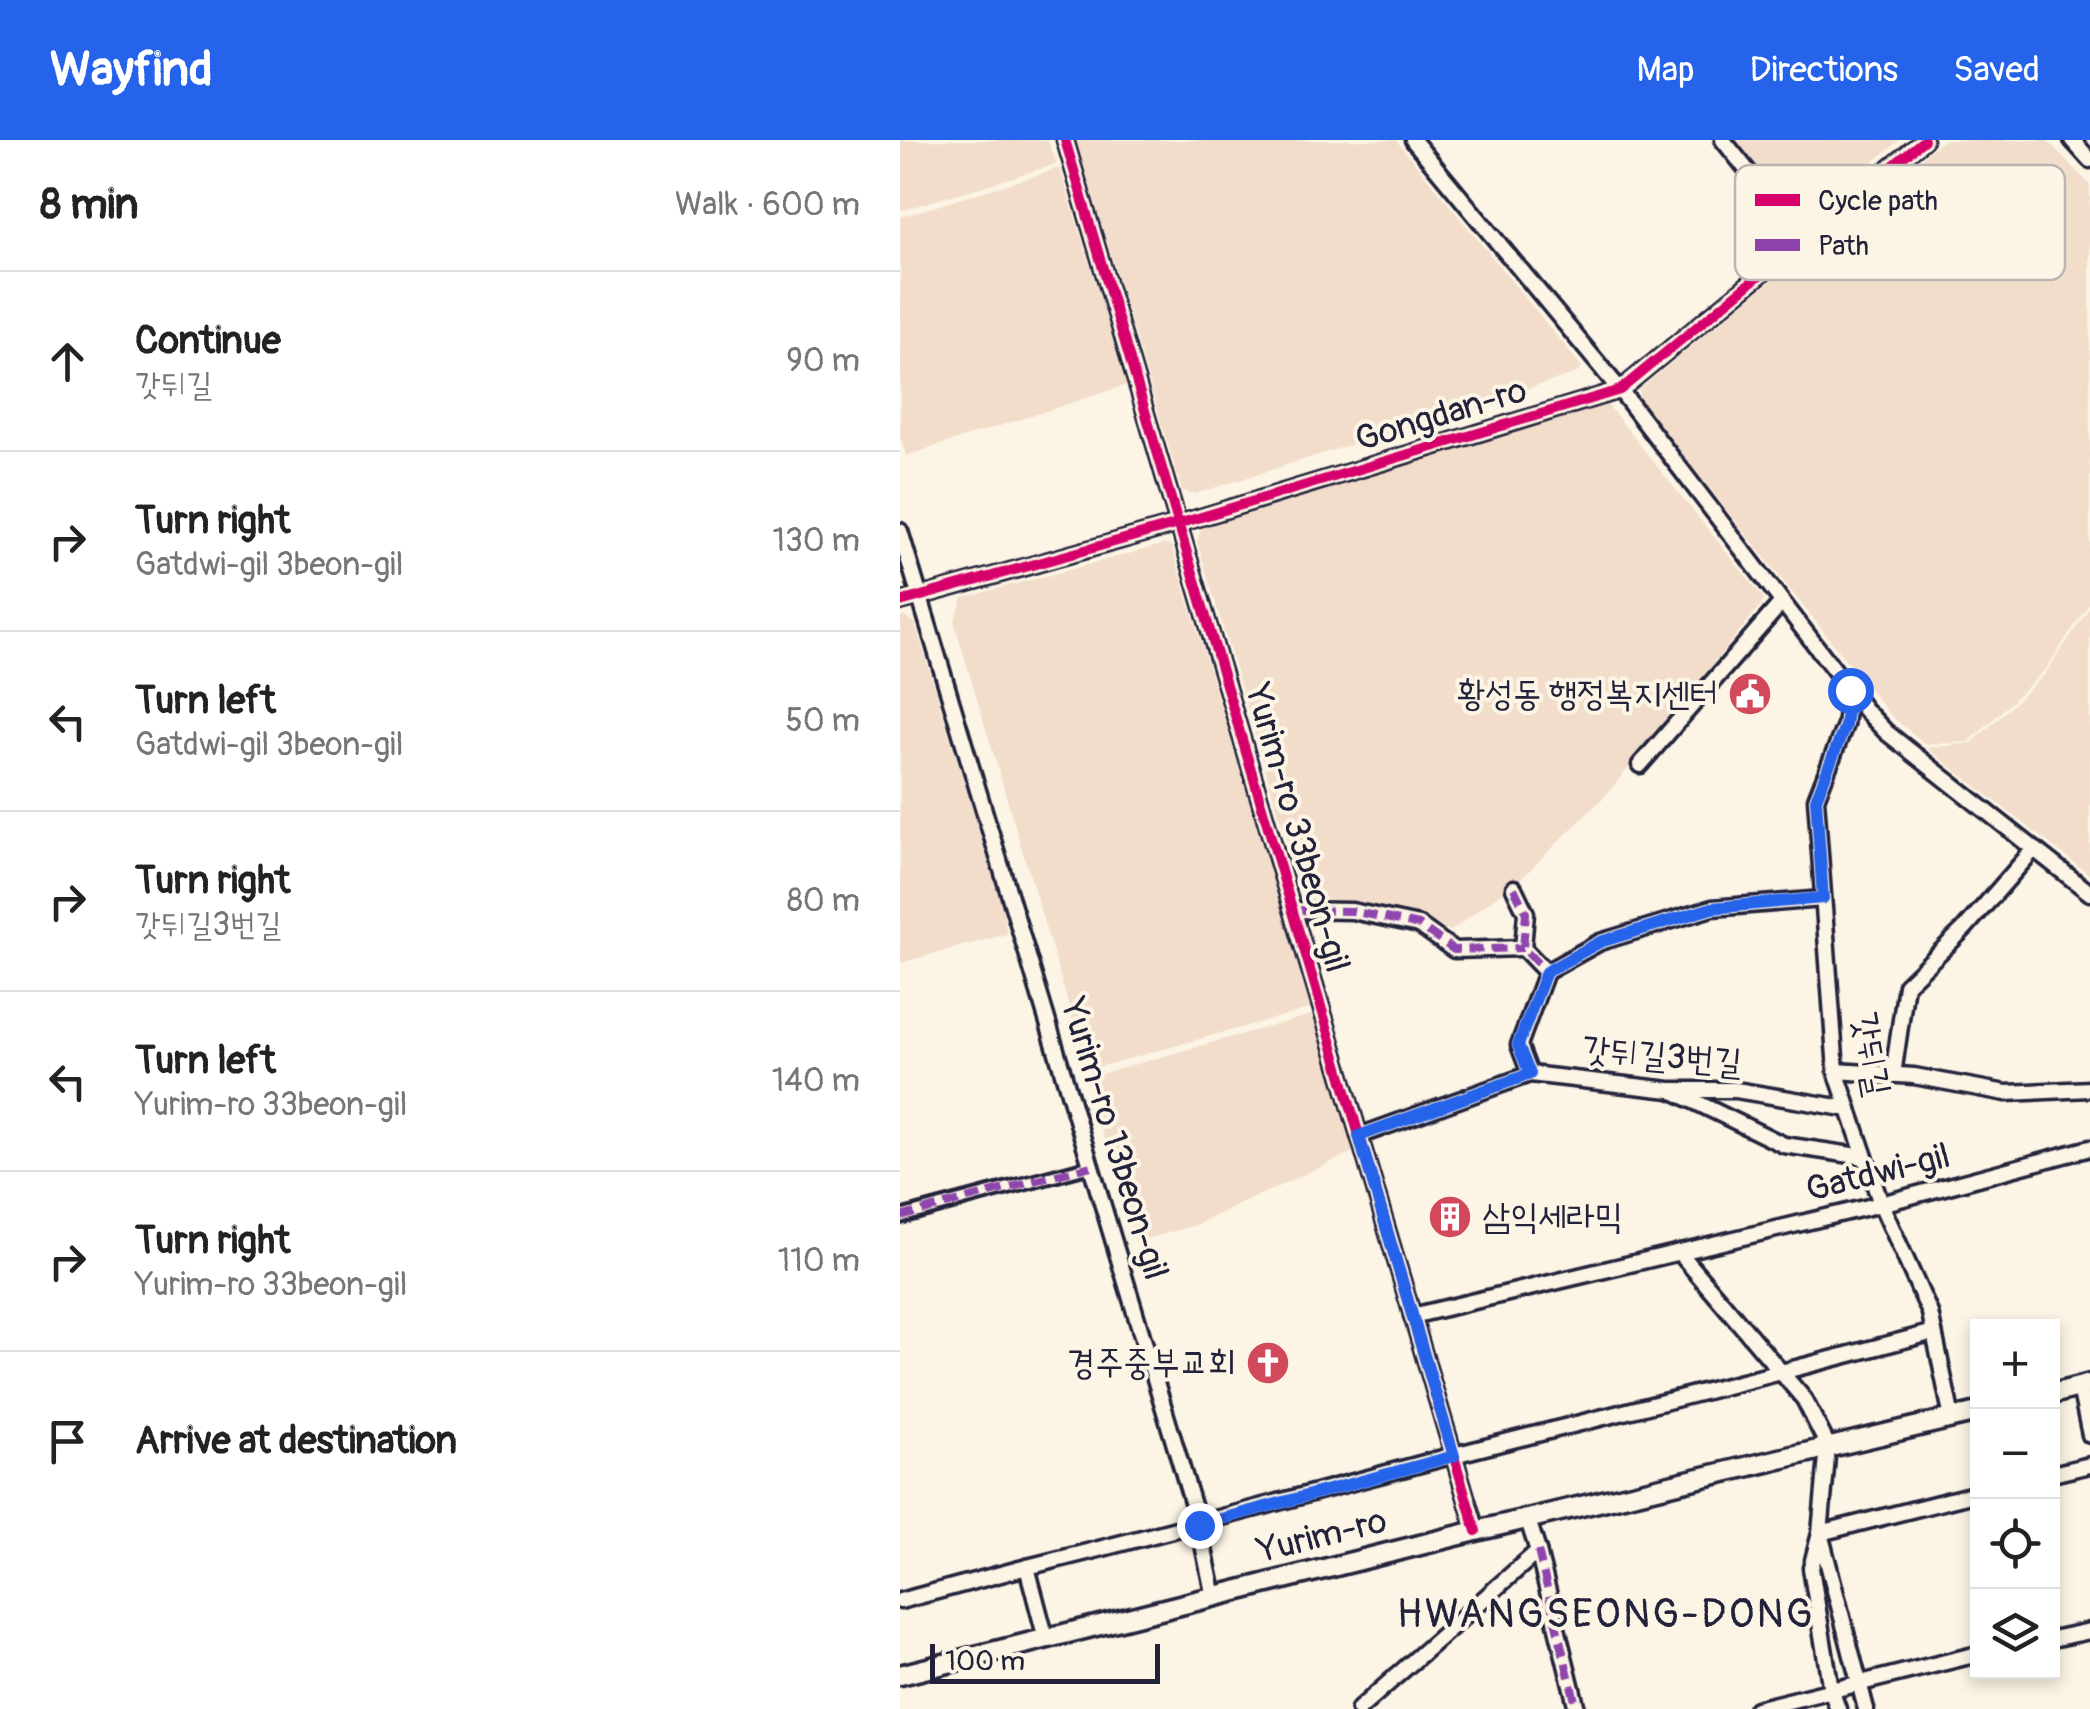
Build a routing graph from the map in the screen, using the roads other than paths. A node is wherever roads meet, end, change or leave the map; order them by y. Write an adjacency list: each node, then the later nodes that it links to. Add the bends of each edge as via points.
1 (1065, 140): 11 (street, Yurim-ro 33beon-gil)
2 (1413, 140): 10 (street)
3 (1722, 140): 7 (street)
4 (1924, 140): 8 (street, Gongdan-ro)
5 (2072, 140): 6 (street)
6 (2090, 160)
7 (1742, 165)
8 (1893, 165)
9 (1752, 280): 10 (street, Gongdan-ro)
10 (1620, 390): 11 (street, Gongdan-ro); 15 (street)
11 (1178, 524): 13 (street, Gongdan-ro); 22 (street, Yurim-ro 33beon-gil)
12 (900, 531): 13 (street, Yurim-ro 13beon-gil)
13 (920, 597): 14 (street, Gongdan-ro); 34 (street, Yurim-ro 13beon-gil)
14 (900, 602)
15 (1782, 602): 16 (street); 17 (street)
16 (1850, 690): 18 (street, via 1886,732); 21 (street, 갓뒤길, via 1845,726 1816,799)
17 (1640, 766)
18 (2034, 849): 20 (street); 27 (street, via 1906,985)
19 (1514, 888): 23 (street, via 1526,913)
20 (2090, 894)
21 (1823, 898): 24 (street, via 1712,908 1600,942); 25 (street, 갓뒤길)
22 (1292, 910): 23 (street, Yurim-ro 33beon-gil, via 1352,911 1419,925 1454,950); 31 (street, Yurim-ro 33beon-gil)
23 (1523, 948): 24 (street)
24 (1546, 972): 26 (street, via 1518,1045)
25 (1836, 1071): 27 (street); 30 (street, 갓뒤길)
26 (1530, 1074): 29 (street, 갓뒤길3번길); 31 (street, 갓뒤길3번길)
27 (1892, 1075): 28 (street, via 2006,1093)
28 (2090, 1089)
29 (1670, 1090): 30 (street, 갓뒤길3번길, via 1736,1090); 33 (street, Gatdwi-gil, via 1784,1145)
30 (1849, 1109): 33 (street, 갓뒤길)
31 (1359, 1136): 38 (street, Yurim-ro 33beon-gil)
32 (2090, 1148): 35 (street, Gatdwi-gil)
33 (1865, 1158): 35 (street, 갓뒤길)
34 (1091, 1166): 36 (street); 52 (street, Yurim-ro 13beon-gil)
35 (1881, 1204): 37 (street, Gatdwi-gil); 39 (street, 갓뒤길)
36 (900, 1217)
37 (1679, 1252): 38 (street, Gatdwi-gil); 40 (street)
38 (1412, 1316): 47 (street, Yurim-ro 33beon-gil)
39 (1934, 1332): 40 (street); 44 (street, 갓뒤길)
40 (1782, 1373): 46 (street, via 1804,1398); 47 (street)
41 (2085, 1386): 42 (street); 45 (street)
42 (2060, 1392)
43 (1970, 1414): 44 (street, Yurim-ro)
44 (1952, 1418): 46 (street, Yurim-ro)
45 (2090, 1434)
46 (1828, 1446): 51 (street, Yurim-ro); 54 (street)
47 (1454, 1456): 52 (street); 53 (street, Yurim-ro 33beon-gil)
48 (2090, 1465): 49 (street)
49 (2060, 1472)
50 (1970, 1495): 54 (street)
51 (1528, 1520): 53 (street, Yurim-ro); 55 (street)
52 (1199, 1525): 56 (street); 57 (street, Yurim-ro 13beon-gil)
53 (1476, 1532): 57 (street, Yurim-ro)
54 (1820, 1533): 64 (street); 65 (street, via 1811,1568)
55 (1538, 1551): 66 (street); 67 (street)
56 (1027, 1567): 58 (street); 61 (street)
57 (1214, 1597): 61 (street, Yurim-ro)
58 (900, 1601)
59 (2090, 1630): 60 (street)
60 (2060, 1636)
61 (1046, 1639): 63 (street, Yurim-ro)
62 (1970, 1656): 64 (street)
63 (900, 1675)
64 (1860, 1682): 65 (street); 70 (street)
65 (1831, 1690): 68 (street); 69 (street)
66 (1359, 1709)
67 (1576, 1709)
68 (1756, 1709)
69 (1838, 1709)
70 (1866, 1709)

